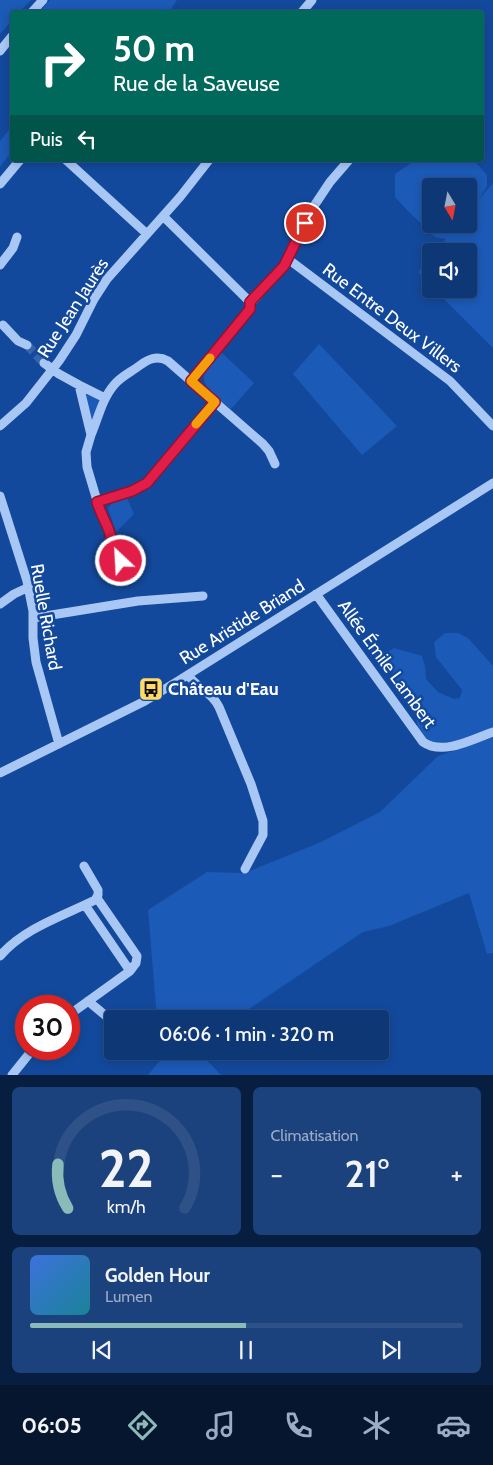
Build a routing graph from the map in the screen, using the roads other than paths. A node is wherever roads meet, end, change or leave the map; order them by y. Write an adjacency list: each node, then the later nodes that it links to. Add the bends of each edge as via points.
1 (43, 0): 3 (street)
2 (312, 0): 4 (street)
3 (34, 10)
4 (304, 10)
5 (10, 38): 6 (street)
6 (0, 51)
7 (18, 162): 11 (street)
8 (68, 162): 13 (street)
9 (207, 162): 12 (street, Rue Jean Jaurès)
10 (347, 162): 15 (street, via 309,214)
11 (0, 184)
12 (163, 216): 13 (street, Rue Jean Jaurès); 17 (street)
13 (147, 234): 21 (street, Rue Jean Jaurès, via 106,279)
14 (16, 237): 16 (street, via 13,248)
15 (288, 259): 17 (street, via 280,272); 27 (street, Rue Entre Deux Villers, via 450,380)
16 (0, 265)
17 (250, 302): 22 (street, via 250,309)
18 (1, 325): 19 (street)
19 (27, 345)
20 (44, 363): 21 (street)
21 (52, 370): 23 (street); 26 (street, Rue Jean Jaurès, via 22,408)
22 (191, 381): 24 (street, via 168,361 154,358 120,379); 25 (street)
23 (79, 386): 24 (street); 28 (street)
24 (105, 398): 28 (street)
25 (215, 402): 29 (street, via 267,447); 32 (street, via 147,483)
26 (0, 426)
27 (493, 426)
28 (91, 435): 32 (street, via 86,461)
29 (274, 464)
30 (493, 483): 35 (street, Rue Aristide Briand)
31 (0, 496): 34 (street, Ruelle Richard)
32 (97, 502): 33 (street)
33 (121, 561)
34 (29, 587): 37 (street); 38 (street, Ruelle Richard)
35 (316, 594): 39 (street, Rue Aristide Briand); 40 (street, Allée Émile Lambert, via 423,742 444,748)
36 (203, 596): 38 (street, via 138,601)
37 (0, 604)
38 (33, 618): 41 (street, Ruelle Richard, via 36,662)
39 (188, 675): 41 (street, Rue Aristide Briand, via 145,701); 44 (street, via 219,707 261,814 263,835)
40 (493, 732)
41 (59, 744): 42 (street, Rue Aristide Briand)
42 (0, 773)
43 (84, 866): 45 (street, via 98,890)
44 (245, 869)
45 (97, 898): 46 (street); 48 (street, via 137,956)
46 (84, 905): 47 (street, via 25,935); 48 (street)
47 (0, 956)
48 (130, 971): 49 (street)
49 (88, 1001): 50 (street); 51 (street)
50 (80, 1007)
51 (104, 1014)
52 (24, 1060): 53 (street)
53 (12, 1075)

